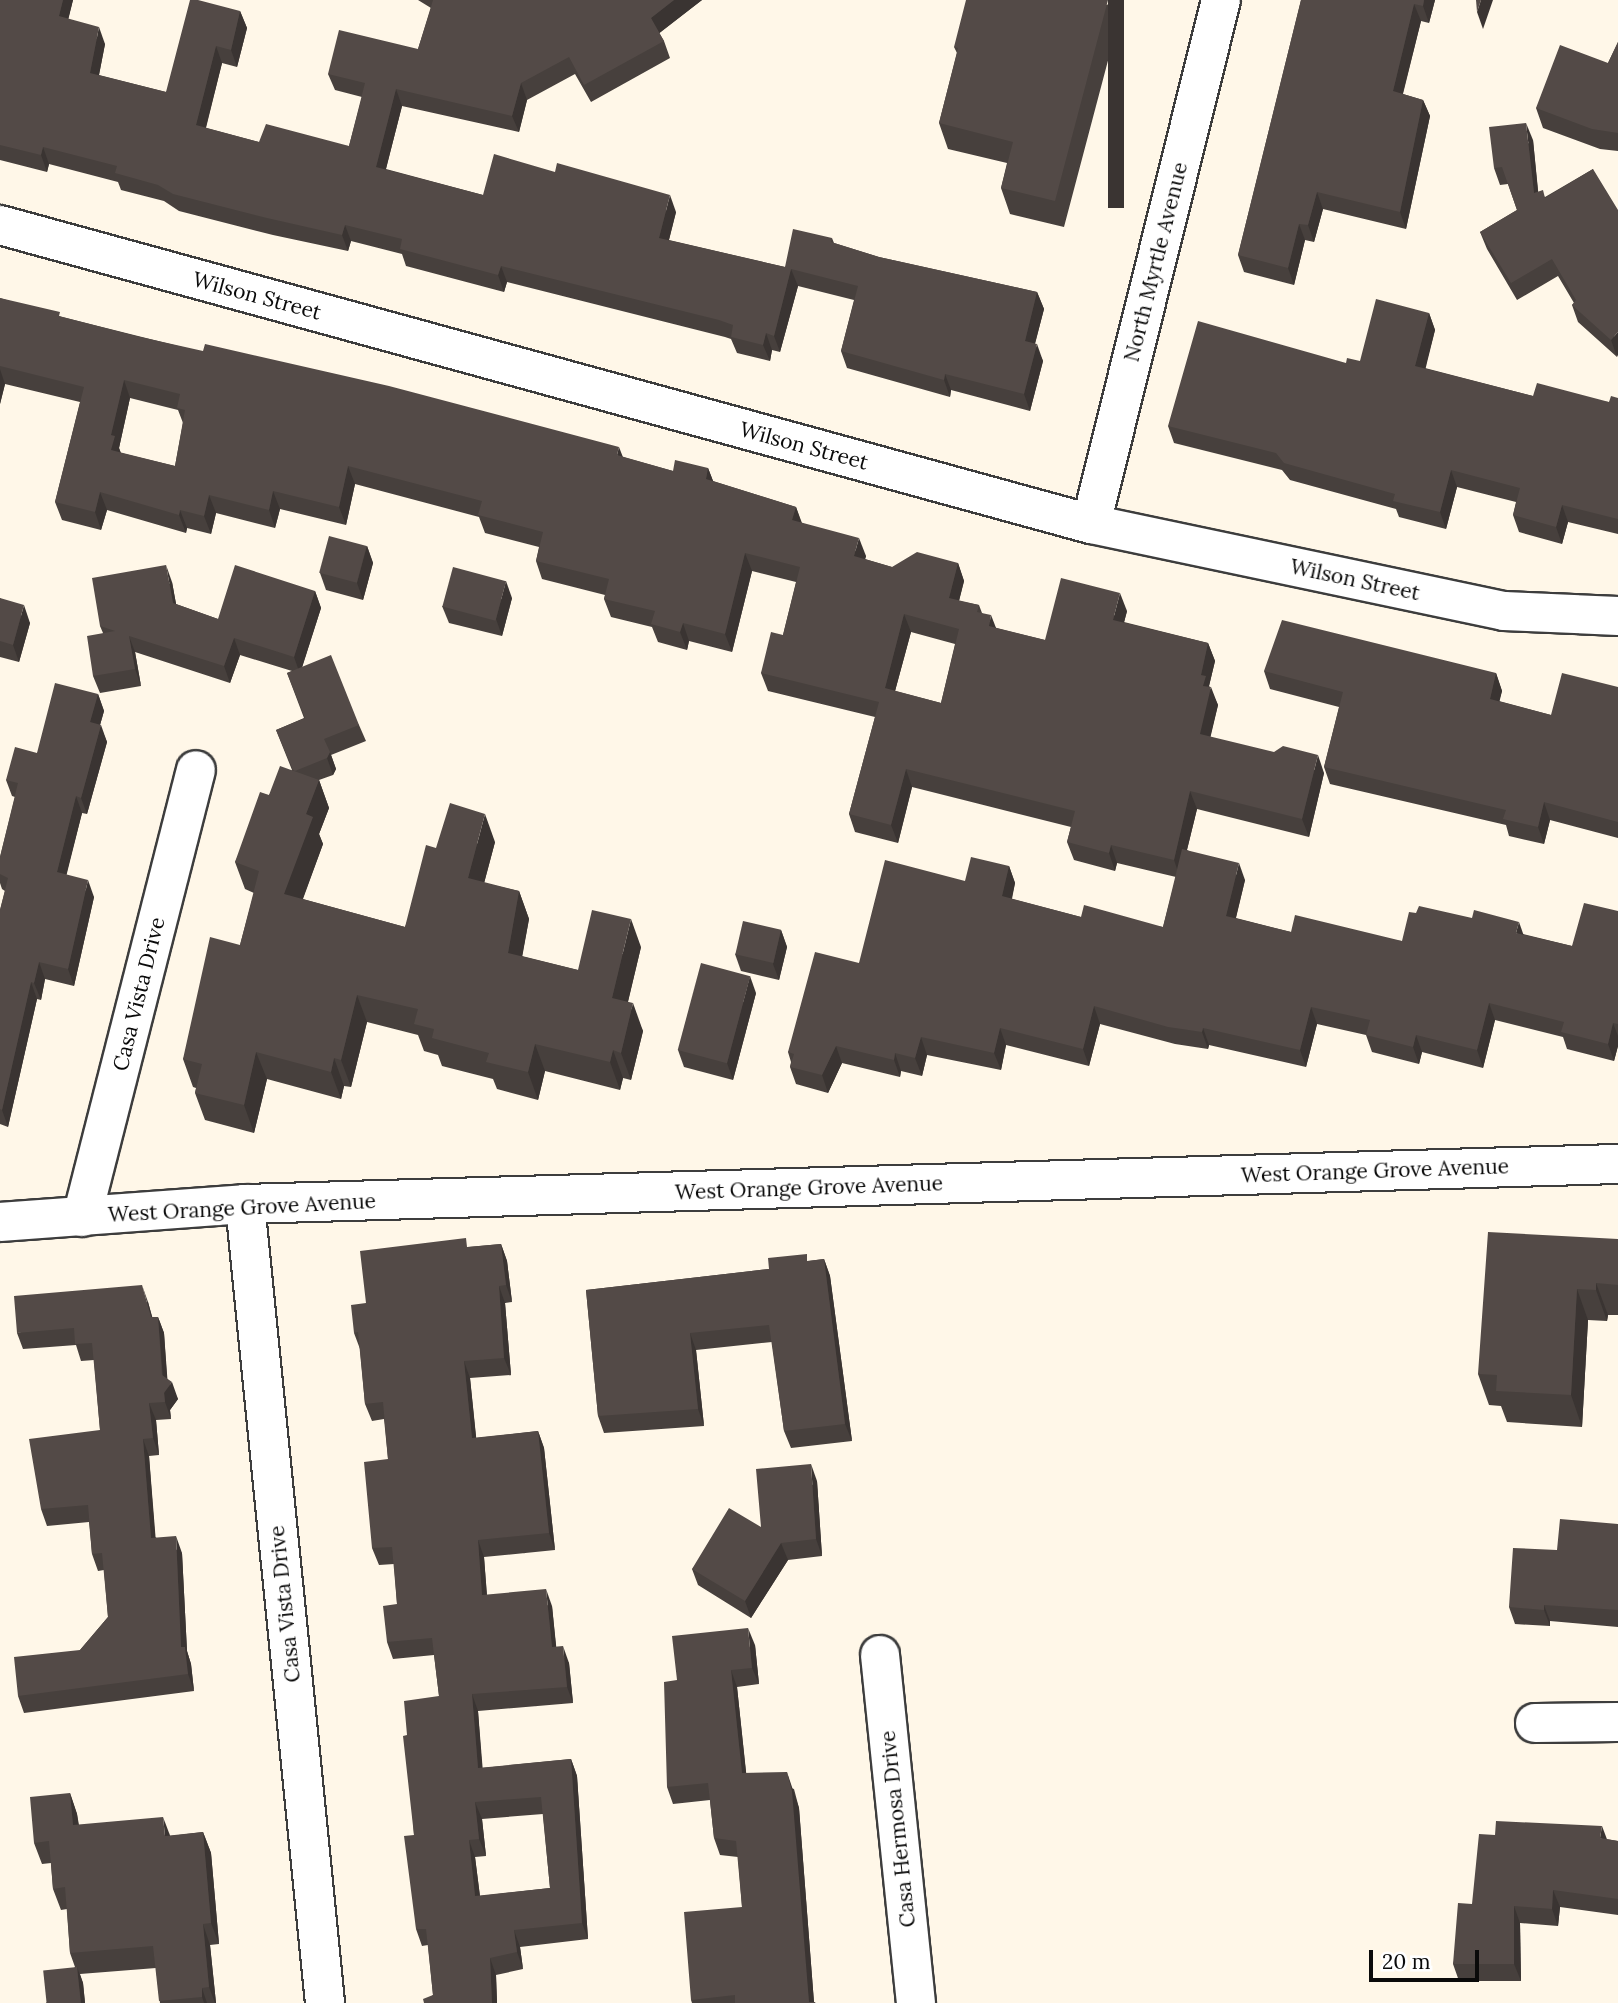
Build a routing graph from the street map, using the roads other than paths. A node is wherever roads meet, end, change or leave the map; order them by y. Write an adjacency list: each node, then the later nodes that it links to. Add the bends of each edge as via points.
1 (1221, 0): 3 (street, North Myrtle Avenue)
2 (0, 225): 3 (street, Wilson Street)
3 (1091, 524): 4 (street, Wilson Street, via 1504,611)
4 (1618, 616)
5 (195, 770): 8 (street, Casa Vista Drive)
6 (1618, 1164): 7 (street, West Orange Grove Avenue)
7 (246, 1204): 8 (street, West Orange Grove Avenue); 13 (street, Casa Vista Drive)
8 (82, 1217): 9 (street, West Orange Grove Avenue)
9 (0, 1222)
10 (880, 1655): 14 (street, Casa Hermosa Drive)
11 (1618, 1722): 12 (street)
12 (1535, 1723)
13 (325, 2003)
14 (916, 2003)

